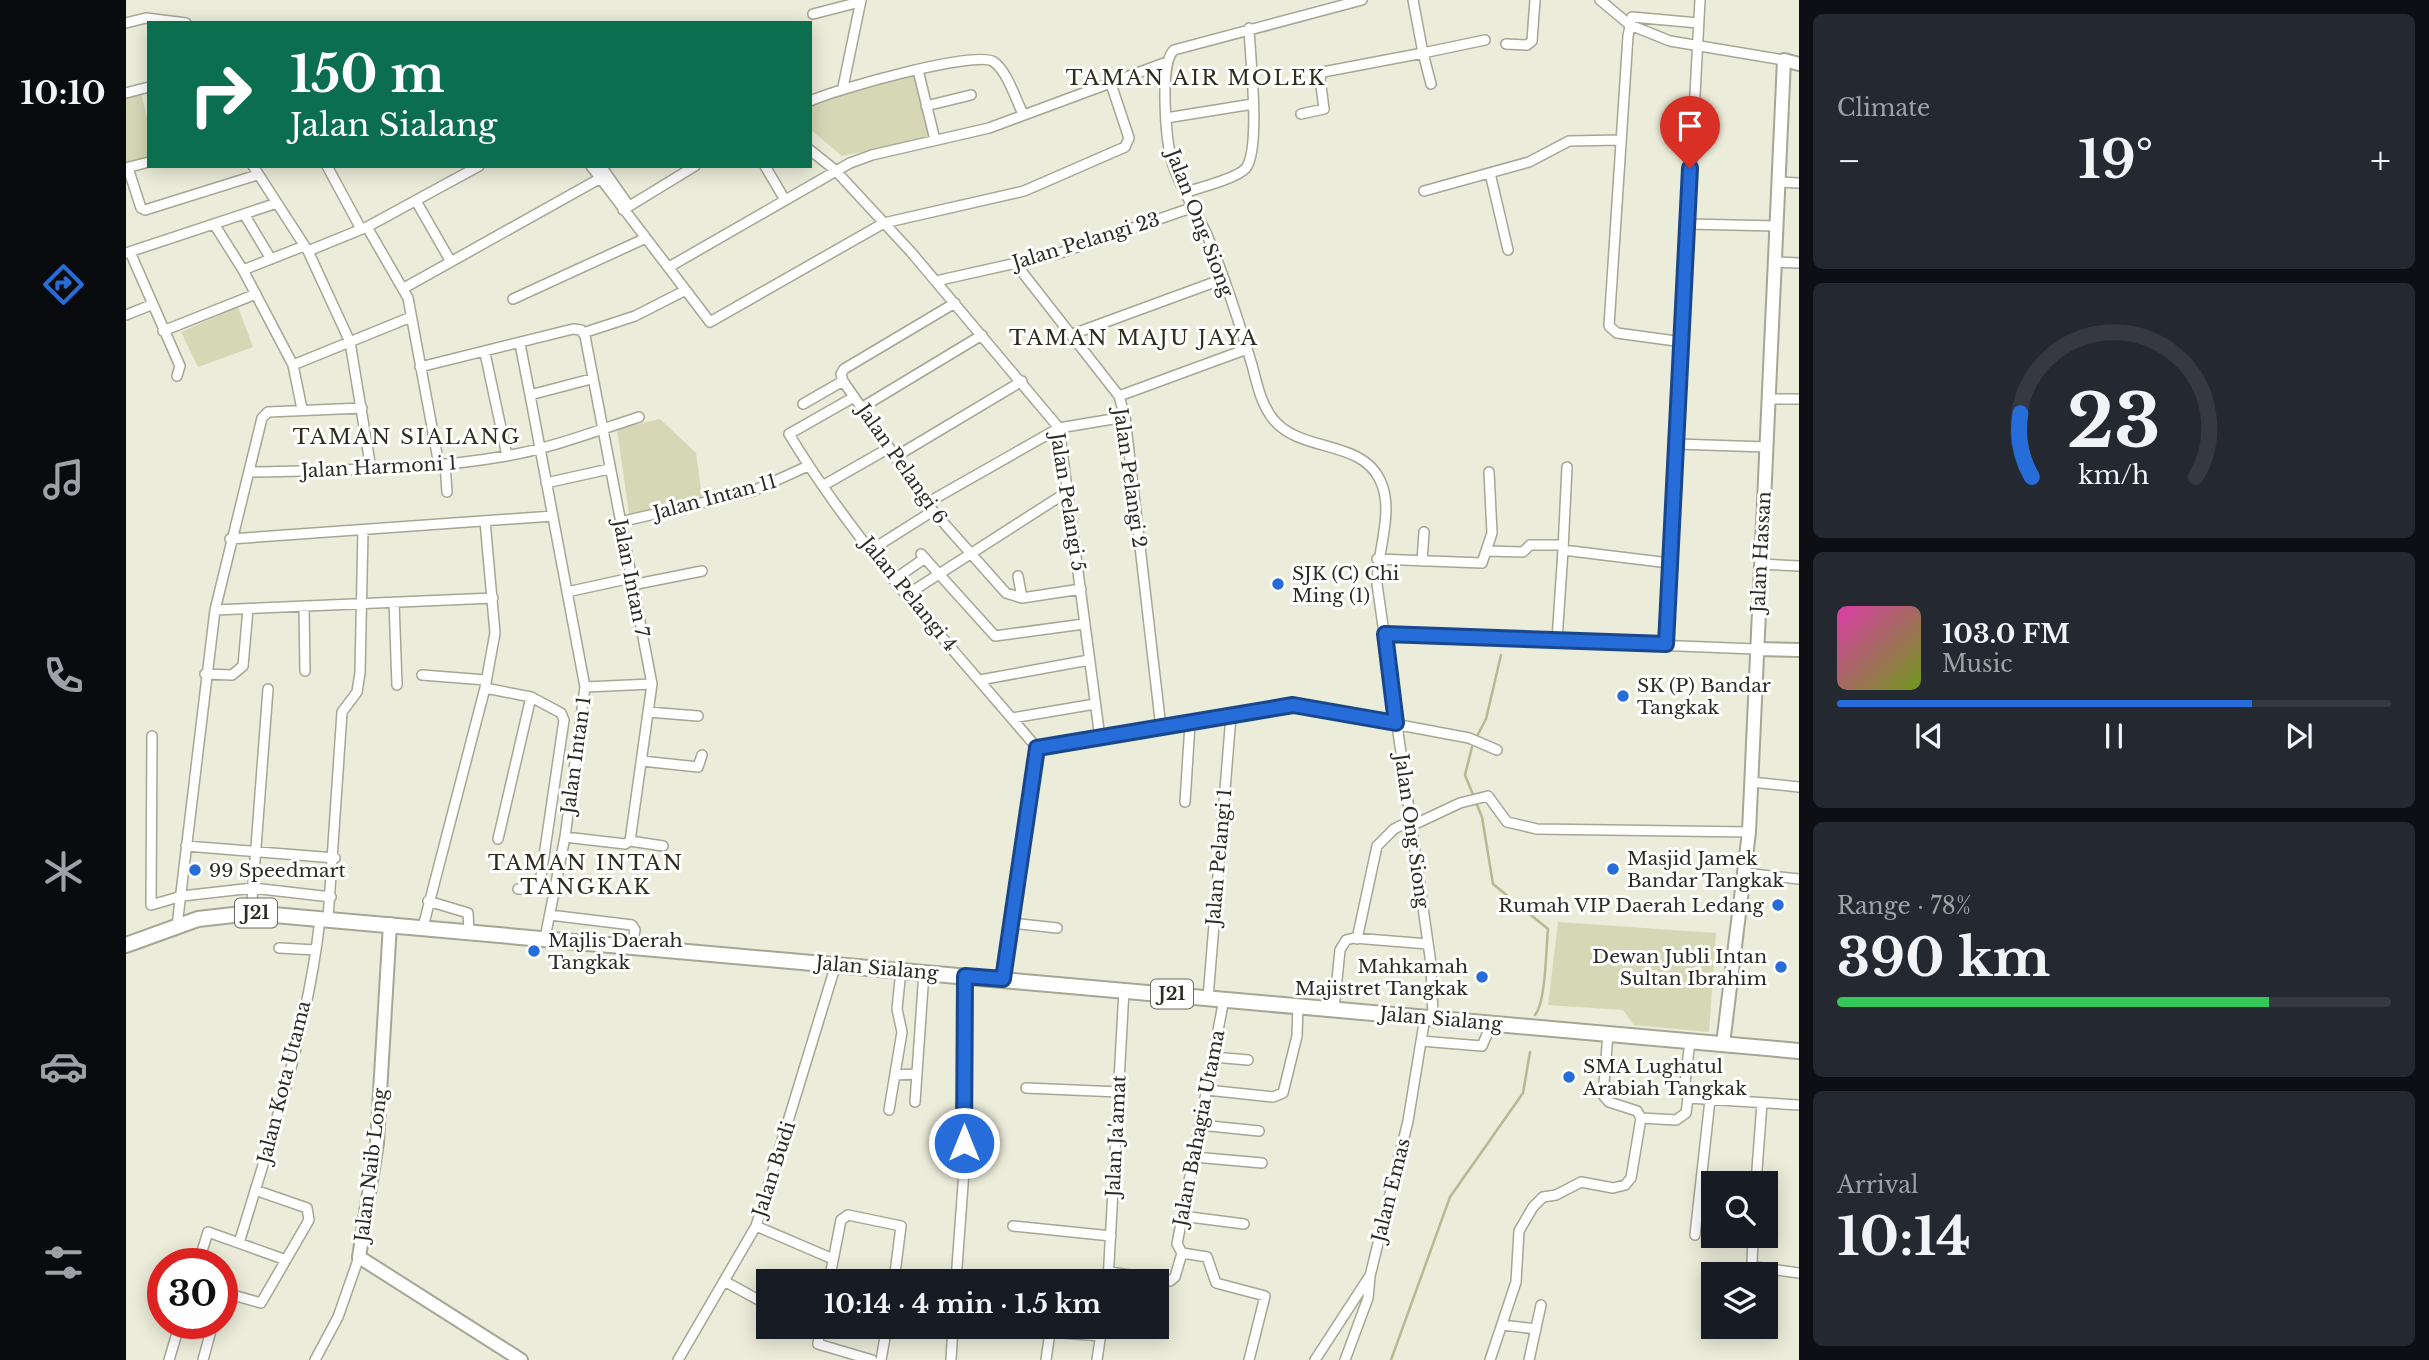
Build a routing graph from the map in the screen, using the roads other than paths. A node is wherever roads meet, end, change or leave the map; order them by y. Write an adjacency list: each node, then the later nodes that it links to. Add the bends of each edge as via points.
1 (1362, 0): 12 (street)
2 (1413, 0): 16 (street)
3 (1535, 0): 14 (street, via 1532,41)
4 (1600, 0): 11 (street)
5 (1700, 0): 10 (street)
6 (860, 1): 7 (street); 23 (street)
7 (813, 14)
8 (170, 21): 9 (street, via 146,18)
9 (126, 23)
10 (1698, 23): 11 (street, via 1632,17); 15 (street)
11 (1630, 25): 15 (street); 34 (street)
12 (1249, 28): 18 (street, via 1174,50); 28 (street)
13 (1485, 40): 16 (street)
14 (1506, 44)
15 (1696, 48): 17 (street); 60 (street)
16 (1423, 52): 22 (street); 31 (street, via 1323,72 1324,109)
17 (1784, 60): 19 (street); 48 (street, Jalan Hassan)
18 (1167, 62): 21 (street); 32 (street, Jalan Ong Siong)
19 (1799, 64)
20 (918, 70): 23 (street); 29 (street); 30 (street, via 989,59 997,64)
21 (1110, 81): 30 (street); 58 (street, via 1128,145 1024,191)
22 (1431, 84)
23 (843, 87): 27 (street)
24 (147, 88): 25 (street)
25 (126, 93)
26 (971, 95): 29 (street)
27 (812, 100)
28 (1253, 104): 32 (street); 51 (street, via 1248,163 1238,173)
29 (926, 106): 33 (street)
30 (1023, 114): 33 (street, via 989,128)
31 (1301, 114)
32 (1166, 118): 51 (street, Jalan Ong Siong, via 1171,159)
33 (935, 140): 45 (street, via 872,155)
34 (1621, 140): 46 (street, via 1569,141 1529,162); 89 (street, via 1609,326 1617,333)
35 (812, 152): 45 (street, Jalan Pelangi 5)
36 (147, 163): 37 (street)
37 (127, 168): 44 (street, via 145,210)
38 (332, 168): 62 (street)
39 (475, 168): 53 (street)
40 (592, 168): 47 (street)
41 (602, 168): 56 (street)
42 (692, 168): 56 (street)
43 (766, 168): 52 (street)
44 (255, 170): 54 (street)
45 (835, 170): 52 (street); 58 (street, Jalan Pelangi 5)
46 (1490, 173): 50 (street); 65 (street)
47 (599, 179): 56 (street); 68 (street)
48 (1779, 182): 49 (street); 61 (street, Jalan Hassan)
49 (1799, 183)
50 (1424, 191)
51 (1186, 192): 55 (street, Jalan Ong Siong)
52 (785, 200): 72 (street)
53 (416, 201): 62 (street); 68 (street)
54 (277, 203): 57 (street); 64 (street)
55 (1194, 207): 70 (street, Jalan Pelangi 23, via 1057,254); 74 (street, Jalan Ong Siong)
56 (626, 208): 63 (street)
57 (244, 214): 59 (street); 67 (street)
58 (884, 223): 75 (street, Jalan Pelangi 5); 77 (street, via 710,322)
59 (214, 224): 66 (street); 73 (street)
60 (1688, 224): 61 (street); 89 (street)
61 (1777, 226): 69 (street, Jalan Hassan)
62 (364, 228): 64 (street); 76 (street)
63 (646, 238): 72 (street); 79 (street)
64 (306, 249): 67 (street); 88 (street)
65 (1508, 250)
66 (128, 253): 81 (street)
67 (271, 260): 73 (street)
68 (451, 262): 76 (street)
69 (1775, 262): 71 (street); 102 (street, Jalan Hassan)
70 (1016, 263): 75 (street, Jalan Pelangi 23); 86 (street, Jalan Pelangi 2)
71 (1799, 263)
72 (669, 267): 77 (street)
73 (243, 270): 78 (street)
74 (1223, 279): 86 (street); 91 (street, Jalan Ong Siong)
75 (936, 281): 80 (street, Jalan Pelangi 5)
76 (404, 288): 83 (street)
77 (684, 291): 85 (street, via 635,316)
78 (256, 294): 84 (street); 93 (street)
79 (513, 299)
80 (955, 303): 87 (street, Jalan Pelangi 5); 97 (street, via 844,369)
81 (150, 305): 82 (street); 84 (street)
82 (126, 315)
83 (411, 317): 88 (street); 94 (street)
84 (163, 331): 95 (street, via 181,369)
85 (583, 333): 90 (street, via 570,330); 96 (street, Jalan Intan 7)
86 (1073, 334): 100 (street, Jalan Pelangi 2)
87 (982, 335): 98 (street, Jalan Pelangi 5); 106 (street)
88 (350, 342): 93 (street); 105 (street)
89 (1683, 342): 112 (street)
90 (520, 344): 92 (street); 99 (street, Jalan Intan 1)
91 (1247, 349): 100 (street); 140 (street, Jalan Ong Siong, via 1264,404 1281,428 1299,439 1351,454 1376,473 1387,504)
92 (485, 353): 94 (street); 116 (street)
93 (293, 366): 107 (street)
94 (420, 367): 118 (street)
95 (177, 376)
96 (591, 379): 99 (street); 111 (street, Jalan Intan 7)
97 (843, 381): 101 (street, Jalan Pelangi 6); 104 (street)
98 (1022, 381): 110 (street, Jalan Pelangi 5); 117 (street)
99 (530, 395): 115 (street, Jalan Intan 1)
100 (1119, 396): 109 (street, Jalan Pelangi 2)
101 (854, 397): 106 (street, Jalan Pelangi 6); 119 (street, Jalan Pelangi 4, via 789,433)
102 (1768, 399): 103 (street); 113 (street, Jalan Hassan)
103 (1799, 399)
104 (803, 404)
105 (362, 408): 107 (street); 122 (street)
106 (861, 408): 114 (street, Jalan Pelangi 6)
107 (302, 409): 123 (street, via 268,412 262,418)
108 (639, 417): 111 (street, Jalan Harmoni 1)
109 (1125, 417): 110 (street); 184 (street, Jalan Pelangi 2)
110 (1059, 428): 127 (street, Jalan Pelangi 5); 129 (street)
111 (601, 430): 115 (street, Jalan Harmoni 1); 121 (street, Jalan Intan 7)
112 (1676, 444): 113 (street); 142 (street)
113 (1766, 447): 143 (street, Jalan Hassan)
114 (889, 448): 117 (street, Jalan Pelangi 6); 126 (street)
115 (538, 449): 116 (street, Jalan Harmoni 1); 125 (street, Jalan Intan 1)
116 (507, 456): 118 (street, Jalan Harmoni 1)
117 (895, 457): 129 (street, Jalan Pelangi 6)
118 (442, 465): 122 (street, Jalan Harmoni 1); 128 (street)
119 (808, 466): 126 (street, Jalan Pelangi 4); 132 (street, Jalan Intan 11, via 753,491)
120 (1567, 467): 136 (street)
121 (609, 469): 125 (street); 132 (street, Jalan Intan 7)
122 (371, 470): 123 (street, Jalan Harmoni 1)
123 (250, 472): 135 (street)
124 (1489, 472): 138 (street, via 1492,533)
125 (546, 483): 130 (street, Jalan Intan 1)
126 (824, 485): 137 (street, Jalan Pelangi 4)
127 (1070, 490): 139 (street); 150 (street, Jalan Pelangi 5)
128 (447, 492)
129 (930, 507): 137 (street); 139 (street, Jalan Pelangi 6)
130 (553, 516): 131 (street); 151 (street, Jalan Intan 1)
131 (485, 521): 133 (street); 153 (street)
132 (620, 522): 149 (street, Jalan Intan 7)
133 (363, 530): 135 (street); 156 (street, Jalan Kota Utama)
134 (1424, 532): 141 (street)
135 (230, 539): 159 (street)
136 (1563, 548): 138 (street, via 1530,545 1523,552); 142 (street); 162 (street)
137 (871, 550): 148 (street, Jalan Pelangi 4)
138 (1487, 551): 141 (street, via 1478,565)
139 (969, 554): 146 (street); 154 (street, Jalan Pelangi 6, via 1006,593)
140 (1377, 559): 141 (street); 161 (street, Jalan Ong Siong)
141 (1422, 561)
142 (1669, 563): 163 (street)
143 (1761, 564): 144 (street); 164 (street, Jalan Hassan)
144 (1799, 566)
145 (702, 571): 149 (street)
146 (939, 574): 148 (street, via 923,556); 152 (street); 160 (street, via 995,636)
147 (1018, 576): 154 (street)
148 (895, 579): 152 (street, Jalan Pelangi 4)
149 (632, 581): 151 (street); 172 (street, Jalan Intan 7)
150 (1081, 589): 154 (street); 160 (street, Jalan Pelangi 5)
151 (567, 592): 174 (street, Jalan Intan 1)
152 (908, 594): 170 (street, Jalan Pelangi 4)
153 (493, 598): 155 (street); 171 (street, via 495,634)
154 (1022, 598)
155 (394, 602): 156 (street); 173 (street)
156 (361, 604): 157 (street); 202 (street, Jalan Kota Utama, via 358,688 343,710)
157 (304, 606): 158 (street); 167 (street)
158 (248, 609): 159 (street); 168 (street, via 243,666 232,675)
159 (215, 610): 168 (street)
160 (1084, 624): 166 (street, Jalan Pelangi 5)
161 (1385, 634): 162 (street); 182 (street, Jalan Ong Siong)
162 (1557, 640): 163 (street)
163 (1666, 644): 164 (street)
164 (1755, 649): 165 (street); 191 (street, Jalan Hassan)
165 (1799, 650)
166 (1089, 660): 170 (street); 177 (street, Jalan Pelangi 5)
167 (305, 671)
168 (205, 674): 199 (street)
169 (422, 675): 171 (street)
170 (980, 680): 181 (street, Jalan Pelangi 4)
171 (485, 684): 176 (street); 209 (street)
172 (652, 684): 174 (street); 178 (street, Jalan Intan 7)
173 (397, 685)
174 (585, 687): 196 (street, Jalan Intan 1)
175 (268, 689): 201 (street)
176 (531, 697): 197 (street); 206 (street, via 561,713 564,720 540,883 534,889)
177 (1095, 704): 181 (street); 186 (street, Jalan Pelangi 5)
178 (648, 712): 179 (street); 190 (street, Jalan Intan 7)
179 (698, 716)
180 (1231, 716): 182 (street, via 1293,705); 183 (street); 232 (street, Jalan Pelangi 1)
181 (1012, 718): 187 (street, Jalan Pelangi 4)
182 (1396, 723): 188 (street, via 1469,738); 194 (street, Jalan Ong Siong)
183 (1190, 724): 184 (street); 193 (street)
184 (1161, 728): 186 (street)
185 (152, 736): 207 (street, via 150,902 155,906)
186 (1100, 738): 187 (street)
187 (1037, 748): 213 (street)
188 (1497, 750)
189 (702, 755): 190 (street, via 695,767)
190 (642, 761): 198 (street, Jalan Intan 7)
191 (1751, 782): 192 (street); 195 (street, Jalan Hassan)
192 (1799, 787)
193 (1185, 802)
194 (1411, 824): 195 (street, via 1476,797 1492,799 1507,822 1537,829); 220 (street, via 1394,830 1377,846); 221 (street, Jalan Ong Siong)
195 (1749, 832): 203 (street, Jalan Hassan)
196 (565, 837): 198 (street, via 625,844); 211 (street, Jalan Intan 1)
197 (498, 839)
198 (631, 840): 200 (street)
199 (186, 846): 201 (street); 207 (street)
200 (663, 846)
201 (257, 852): 202 (street); 205 (street)
202 (335, 858): 208 (street, Jalan Kota Utama)
203 (1744, 873): 204 (street); 241 (street, Jalan Hassan)
204 (1799, 879)
205 (253, 888): 207 (street); 208 (street); 210 (street)
206 (518, 888)
207 (182, 896): 215 (street)
208 (331, 897): 212 (street, Jalan Kota Utama)
209 (428, 901): 216 (street); 218 (street, via 468,913)
210 (251, 913): 212 (main road, Jalan Sialang / J21); 215 (main road, Jalan Sialang / J21, via 216,915)
211 (550, 915): 219 (street, Jalan Intan 1); 223 (street, via 632,925)
212 (324, 919): 214 (main road, Jalan Sialang / J21); 225 (street, Jalan Kota Utama)
213 (1012, 923): 217 (street); 230 (street)
214 (390, 924): 216 (main road, Jalan Sialang / J21); 273 (street, Jalan Naib Long, via 377,1143)
215 (177, 926): 222 (main road, Jalan Sialang / J21)
216 (423, 927): 218 (main road, Jalan Sialang / J21)
217 (1057, 928)
218 (469, 931): 219 (main road, Jalan Sialang / J21)
219 (545, 938): 223 (main road, Jalan Sialang / J21)
220 (1357, 939): 221 (street); 235 (street, via 1340,946)
221 (1428, 944): 236 (street, Jalan Ong Siong)
222 (126, 945)
223 (632, 946): 226 (main road, Jalan Sialang / J21)
224 (279, 948): 225 (street)
225 (316, 950): 262 (street, Jalan Kota Utama, via 284,1091)
226 (836, 964): 227 (main road, Jalan Sialang / J21); 265 (street, Jalan Budi)
227 (901, 970): 228 (main road, Jalan Sialang / J21); 246 (street, via 897,1009 902,1032)
228 (923, 972): 229 (main road, Jalan Sialang / J21); 245 (street)
229 (965, 976): 230 (main road, Jalan Sialang / J21); 278 (street, via 964,1171)
230 (1003, 979): 231 (main road, Jalan Sialang / J21)
231 (1124, 990): 232 (main road, Jalan Sialang / J21); 249 (street, Jalan Ja'amat)
232 (1208, 998): 233 (main road, Jalan Sialang / J21)
233 (1224, 999): 234 (main road, Jalan Sialang / J21); 243 (street, Jalan Bahagia Utama)
234 (1298, 1006): 235 (main road, Jalan Sialang / J21); 248 (street, via 1297,1036 1285,1089 1277,1096)
235 (1334, 1009): 236 (main road, Jalan Sialang / J21)
236 (1429, 1017): 237 (main road, Jalan Sialang / J21); 239 (street, Jalan Emas)
237 (1492, 1023): 238 (main road, Jalan Sialang / J21); 239 (street, via 1482,1046)
238 (1608, 1034): 240 (main road, Jalan Sialang / J21); 256 (street, via 1603,1095 1609,1102 1637,1111)
239 (1421, 1041): 281 (street, Jalan Emas, via 1408,1121)
240 (1690, 1041): 241 (main road, Jalan Sialang / J21); 250 (street, via 1684,1091)
241 (1723, 1044): 242 (main road, Jalan Sialang / J21)
242 (1799, 1051)
243 (1213, 1056): 244 (street); 248 (street, Jalan Bahagia Utama)
244 (1248, 1060)
245 (917, 1074): 246 (street); 252 (street)
246 (895, 1075): 255 (street)
247 (1026, 1088): 249 (street)
248 (1207, 1090): 257 (street, Jalan Bahagia Utama)
249 (1118, 1091): 268 (street, Jalan Ja'amat)
250 (1688, 1098): 251 (street); 256 (street, via 1686,1113 1677,1119)
251 (1705, 1099): 253 (street); 267 (street)
252 (915, 1102)
253 (1762, 1103): 254 (street); 261 (street)
254 (1799, 1105)
255 (889, 1110)
256 (1641, 1118): 287 (street, via 1632,1173 1625,1185 1613,1188 1581,1182 1543,1197 1533,1207 1519,1231 1516,1282)
257 (1200, 1125): 258 (street); 259 (street, Jalan Bahagia Utama)
258 (1259, 1131)
259 (1194, 1157): 260 (street); 263 (street, Jalan Bahagia Utama)
260 (1262, 1163)
261 (1757, 1171)
262 (255, 1190): 269 (street, Jalan Kota Utama); 274 (street, via 307,1208 309,1220)
263 (1182, 1216): 264 (street); 272 (street, Jalan Bahagia Utama, via 1177,1244)
264 (1244, 1224)
265 (756, 1226): 275 (street); 282 (street, Jalan Budi)
266 (1013, 1226): 268 (street)
267 (1695, 1235)
268 (1111, 1236): 279 (street, Jalan Ja'amat)
269 (239, 1243): 270 (street, via 208,1232); 274 (street)
270 (203, 1248)
271 (1753, 1248): 280 (street, via 1755,1267)
272 (1182, 1253): 283 (street, via 1175,1277); 306 (street, Jalan Bahagia Utama, via 1207,1257 1216,1283 1265,1296)
273 (359, 1258): 298 (street, via 338,1317); 299 (street, Jalan Naib Long)
274 (286, 1259): 284 (street, via 261,1303)
275 (834, 1259): 276 (street); 277 (street, via 844,1216 873,1219 902,1228)
276 (832, 1269)
277 (896, 1269)
278 (957, 1269)
279 (1109, 1269)
280 (1799, 1273)
281 (1370, 1276): 307 (street); 308 (street, Jalan Emas, via 1368,1298)
282 (724, 1281): 285 (street); 300 (street, Jalan Budi)
283 (1169, 1281)
284 (238, 1297)
285 (756, 1298)
286 (1541, 1305): 288 (street)
287 (1502, 1325): 288 (street); 309 (street)
288 (1536, 1329): 310 (street)
289 (175, 1339): 296 (street)
290 (209, 1339): 297 (street)
291 (819, 1339): 301 (street, via 818,1345)
292 (885, 1339): 302 (street)
293 (952, 1339): 303 (street)
294 (1049, 1339): 304 (street)
295 (1101, 1339): 305 (street)
296 (169, 1360)
297 (203, 1360)
298 (316, 1360)
299 (521, 1360)
300 (678, 1360)
301 (872, 1360)
302 (881, 1360)
303 (951, 1360)
304 (1046, 1360)
305 (1097, 1360)
306 (1249, 1360)
307 (1315, 1360)
308 (1345, 1360)
309 (1490, 1360)
310 (1529, 1360)

